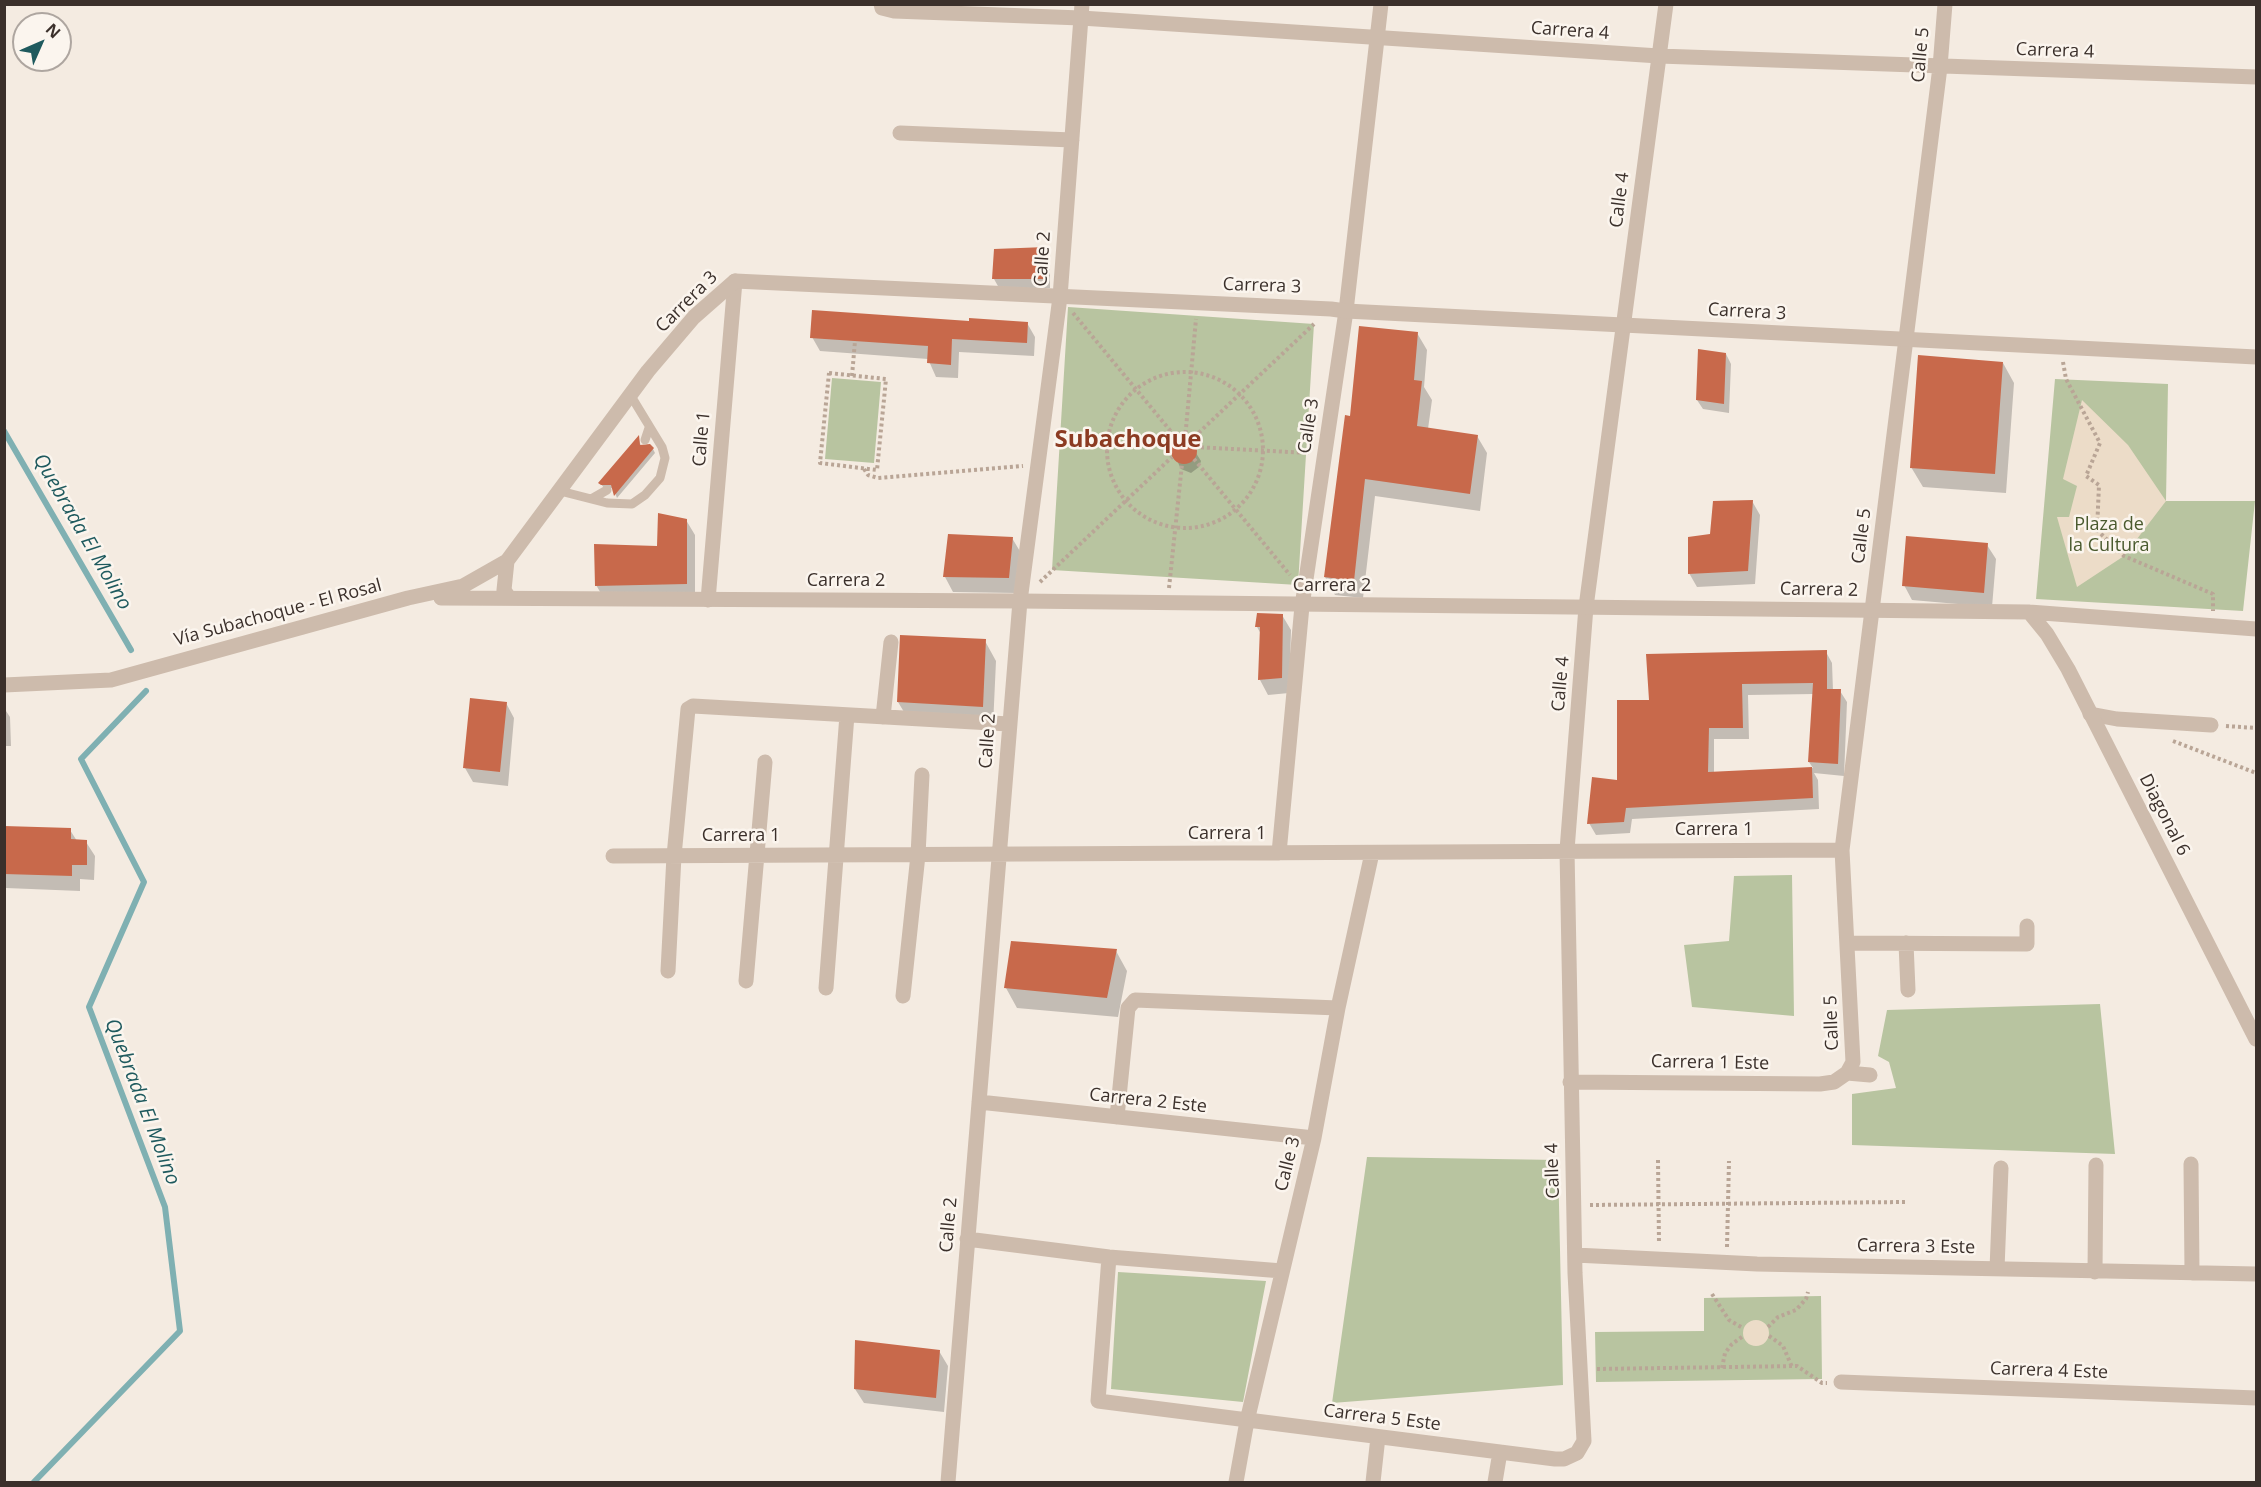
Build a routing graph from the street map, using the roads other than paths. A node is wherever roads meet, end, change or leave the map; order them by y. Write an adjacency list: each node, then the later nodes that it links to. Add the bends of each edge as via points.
1 (1381, 4): 6 (street, Calle 3)
2 (1666, 4): 7 (street, Calle 4)
3 (1945, 4): 8 (street, Calle 5)
4 (882, 6): 5 (street, Carrera 4, via 894,11)
5 (1081, 11): 6 (street, Carrera 4); 11 (street, Calle 2)
6 (1375, 37): 7 (street, Carrera 4); 14 (street, Calle 3)
7 (1659, 56): 8 (street, Carrera 4); 15 (street, Calle 4)
8 (1940, 67): 9 (street, Carrera 4); 16 (street, Calle 5)
9 (2256, 77)
10 (900, 134): 11 (street)
11 (1072, 140): 13 (street, Calle 2)
12 (735, 281): 13 (street, Carrera 3); 18 (street, Carrera 3, via 694,317); 28 (street, Calle 1)
13 (1060, 297): 14 (street, Carrera 3); 29 (street, Calle 2)
14 (1339, 310): 15 (street, Carrera 3); 27 (street, Calle 3, via 1325,454)
15 (1624, 325): 16 (street, Carrera 3); 30 (street, Calle 4)
16 (1906, 340): 17 (street, Carrera 3); 31 (street, Calle 5)
17 (2256, 357)
18 (631, 396): 19 (lane); 22 (street, Carrera 3)
19 (649, 428): 20 (lane); 23 (lane, via 665,459 660,478 632,504)
20 (645, 440)
21 (606, 490): 23 (lane)
22 (560, 491): 23 (lane); 24 (street, Carrera 3)
23 (593, 498)
24 (507, 561): 25 (street, Carrera 3, via 463,586); 26 (street, via 504,590)
25 (408, 598): 26 (street, Carrera 2); 35 (street, Vía Subachoque - El Rosal, via 111,680)
26 (509, 598): 28 (street, Carrera 2)
27 (1303, 599): 29 (street, Carrera 2, via 1168,603); 30 (street, Carrera 2); 45 (street, Calle 3)
28 (708, 600): 29 (street, Carrera 2)
29 (1020, 600): 39 (street, Calle 2)
30 (1587, 607): 31 (street, Carrera 2); 43 (street, Calle 4)
31 (1872, 610): 32 (street, Carrera 2); 44 (street, Calle 5)
32 (2029, 612): 33 (street, Carrera 2); 36 (street, Diagonal 6, via 2047,634)
33 (2256, 629)
34 (891, 642): 38 (street)
35 (4, 685)
36 (2090, 714): 40 (street); 62 (street, Diagonal 6)
37 (847, 715): 38 (street); 47 (street); 51 (street, via 693,706 688,709)
38 (883, 717): 39 (street)
39 (1009, 724): 49 (street, Calle 2)
40 (2211, 725)
41 (765, 762): 52 (street)
42 (922, 775): 48 (street)
43 (1567, 850): 44 (street, Carrera 1); 46 (street, Carrera 1); 65 (street, Calle 4)
44 (1842, 850): 54 (street, Calle 5)
45 (1279, 853): 46 (street, Carrera 1); 49 (street, Carrera 1)
46 (1372, 853): 61 (street, Calle 3)
47 (838, 855): 48 (street, Carrera 1); 52 (street, Carrera 1); 58 (street)
48 (918, 855): 49 (street, Carrera 1); 60 (street)
49 (1000, 855): 66 (street, Calle 2)
50 (613, 856): 51 (street, Carrera 1)
51 (674, 856): 52 (street, Carrera 1); 56 (street)
52 (756, 856): 57 (street)
53 (2027, 926): 55 (street, via 2027,944)
54 (1848, 943): 55 (street); 63 (street, Calle 5, via 1853,1062)
55 (1906, 944): 59 (street)
56 (668, 971)
57 (746, 981)
58 (826, 988)
59 (1908, 990)
60 (903, 996)
61 (1338, 1008): 67 (street, via 1135,1000 1128,1008); 68 (street, Calle 3)
62 (2256, 1039)
63 (1847, 1073): 64 (street); 65 (street, Carrera 1 Este, via 1834,1082 1821,1084)
64 (1870, 1075)
65 (1570, 1082): 73 (street, Calle 4)
66 (979, 1102): 67 (street, Carrera 2 Este); 72 (street, Calle 2)
67 (1118, 1117): 68 (street, Carrera 2 Este)
68 (1314, 1138): 76 (street, Calle 3)
69 (2191, 1164): 78 (street)
70 (2096, 1166): 77 (street)
71 (2001, 1168): 75 (street)
72 (967, 1239): 74 (street); 86 (street, Calle 2)
73 (1575, 1255): 75 (street, Carrera 3 Este); 80 (street, Calle 4)
74 (1109, 1257): 76 (street); 83 (street, Carrera 5 Este, via 1098,1401)
75 (1997, 1269): 77 (street, Carrera 3 Este)
76 (1282, 1271): 83 (street, Calle 3)
77 (2095, 1272): 78 (street, Carrera 3 Este)
78 (2192, 1273): 79 (street, Carrera 3 Este)
79 (2256, 1274)
80 (1585, 1370): 85 (street, Carrera 5 Este, via 1584,1441 1577,1453 1564,1459)
81 (1841, 1382): 82 (street, Carrera 4 Este)
82 (2256, 1398)
83 (1247, 1420): 84 (street, Carrera 5 Este); 87 (street, Calle 3)
84 (1378, 1437): 85 (street, Carrera 5 Este); 88 (street)
85 (1500, 1452): 89 (street)
86 (948, 1482)
87 (1236, 1482)
88 (1373, 1482)
89 (1495, 1482)

